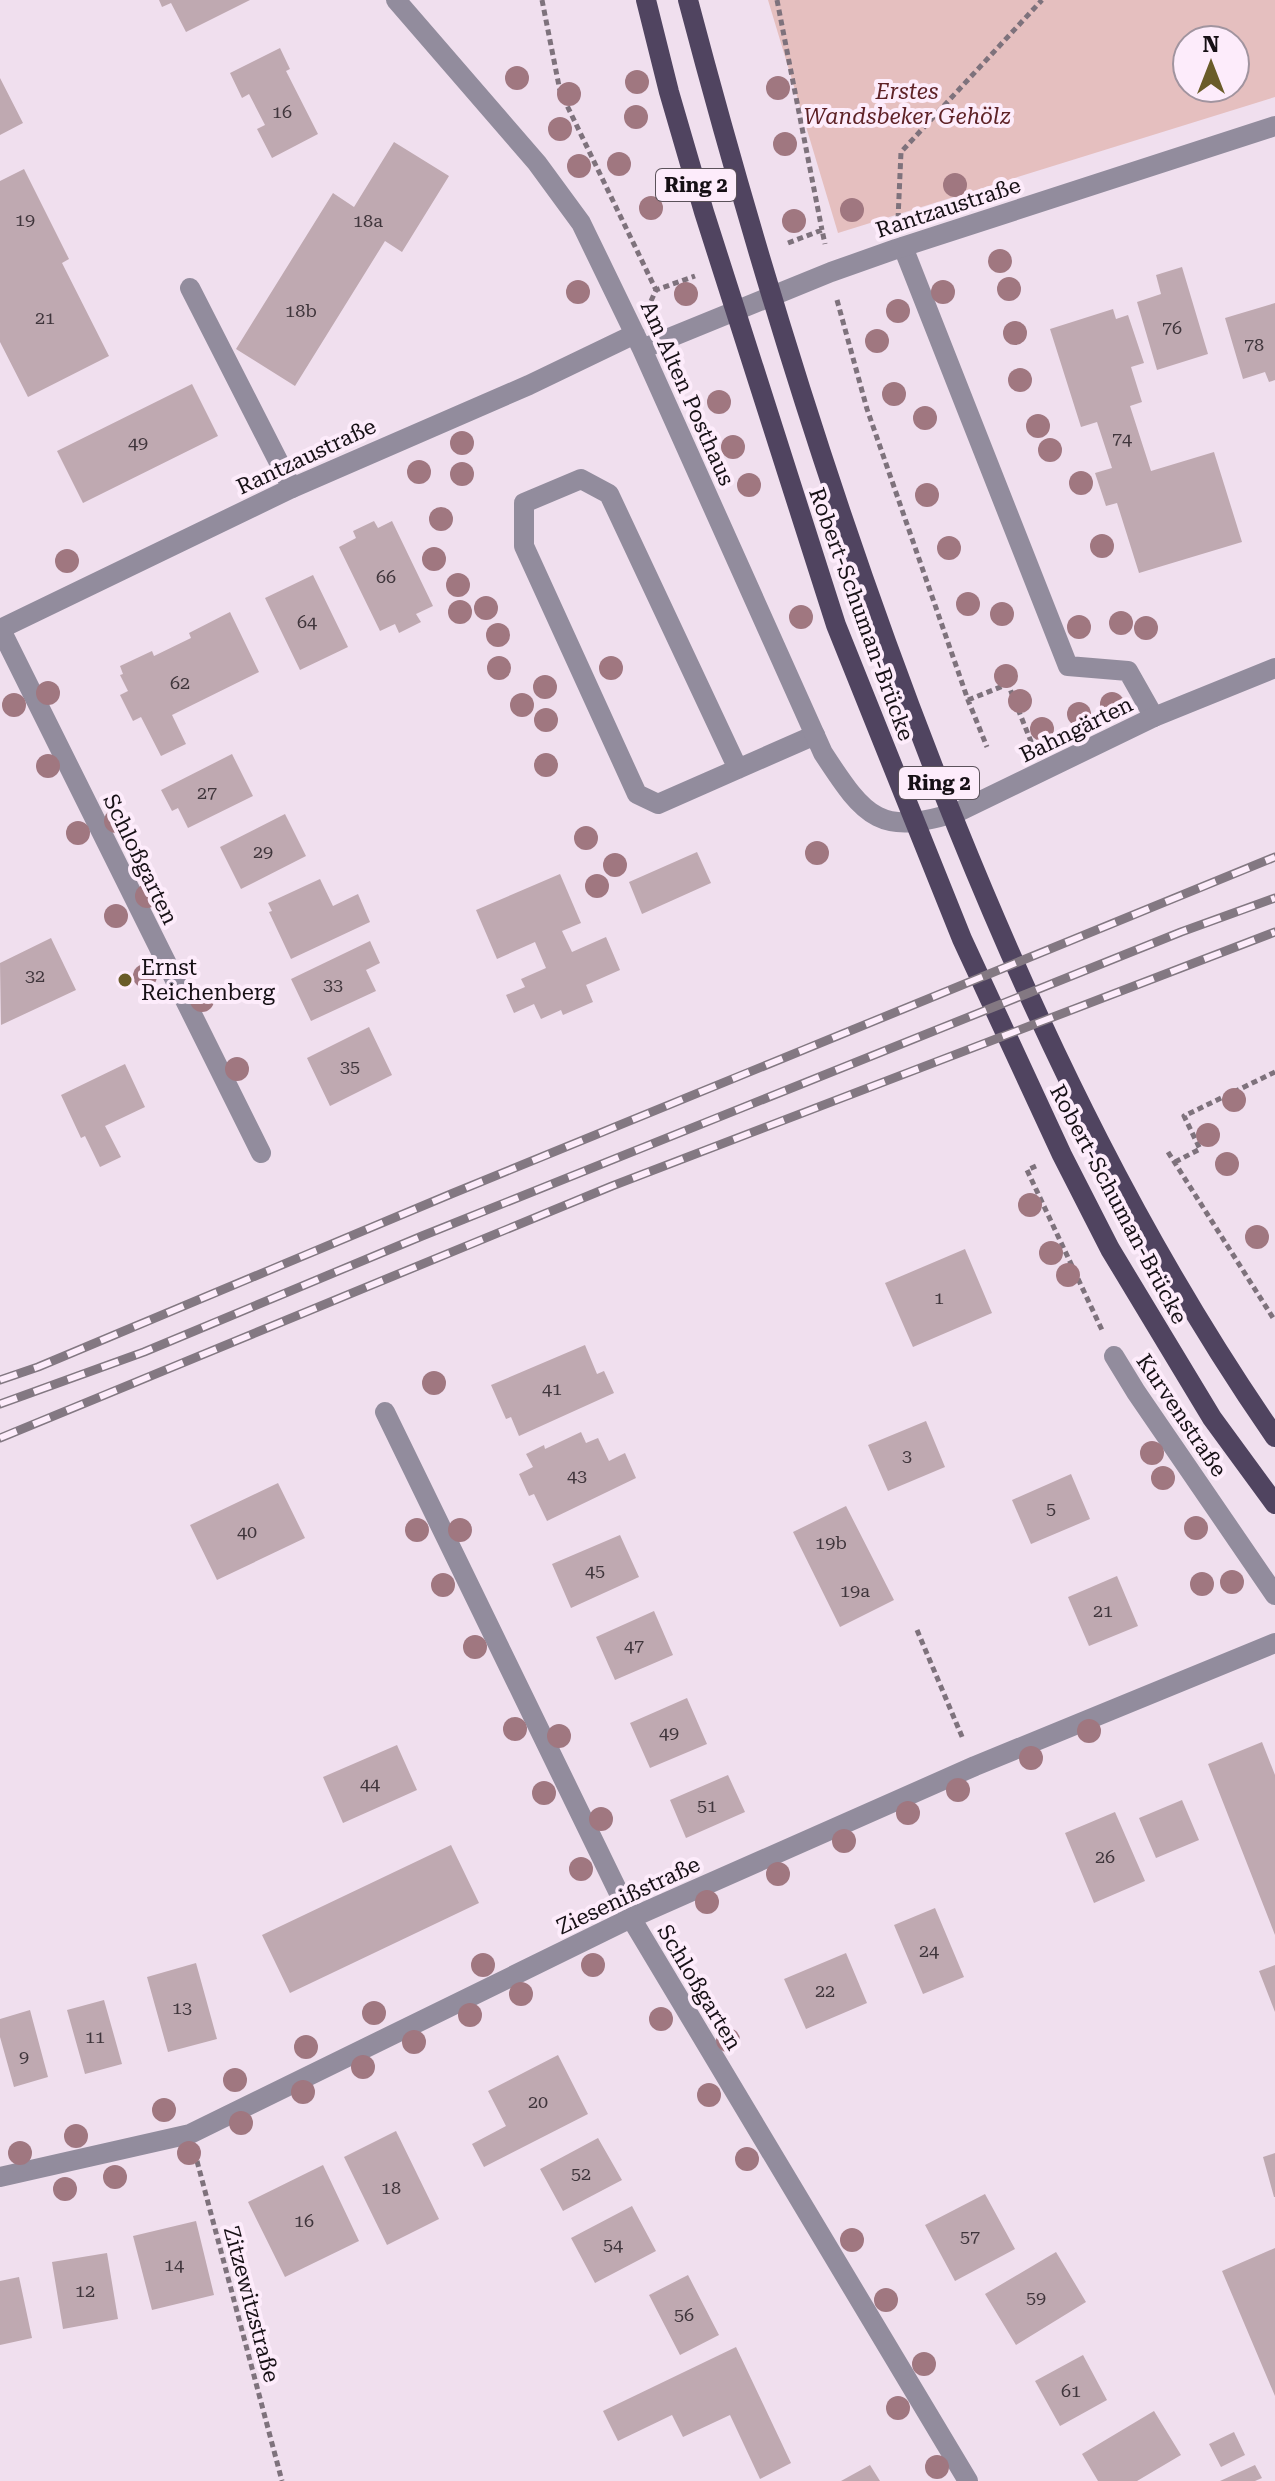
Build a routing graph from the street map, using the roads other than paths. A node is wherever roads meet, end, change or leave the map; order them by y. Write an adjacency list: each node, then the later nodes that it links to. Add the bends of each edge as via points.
1 (396, 0): 7 (street, Am Alten Posthaus, via 537,163 581,223)
2 (646, 0): 19 (main road, Robert-Schuman-Brücke / Ring 2, via 712,238 836,625 962,939 1110,1249 1212,1418)
3 (688, 0): 18 (main road, Robert-Schuman-Brücke / Ring 2, via 868,596 998,928 1096,1137 1202,1325)
4 (1275, 126): 5 (street, Rantzaustraße)
5 (900, 248): 7 (street, Rantzaustraße); 11 (street, via 1068,666 1128,671)
6 (190, 288): 8 (street)
7 (638, 342): 8 (street, Rantzaustraße); 12 (street, Am Alten Posthaus)
8 (292, 488): 9 (street, Rantzaustraße)
9 (0, 629): 15 (street, Schloßgarten)
10 (1275, 668): 11 (street, Bahngärten)
11 (1154, 717): 14 (street, Bahngärten, via 960,811 930,821)
12 (815, 735): 13 (street); 14 (street, Am Alten Posthaus, via 850,795 873,815)
13 (738, 769): 13 (street, via 658,804 637,794 524,546 524,503 581,479 609,494)
14 (897, 823)
15 (261, 1153)
16 (1114, 1356): 20 (street, Kurvenstraße)
17 (385, 1412): 22 (street, Schloßgarten)
18 (1275, 1437)
19 (1275, 1504)
20 (1275, 1595)
21 (1275, 1643): 22 (street, Ziesenißstraße, via 975,1766)
22 (631, 1918): 23 (street, Ziesenißstraße, via 190,2134); 24 (street, Schloßgarten)
23 (0, 2177)
24 (968, 2481)

